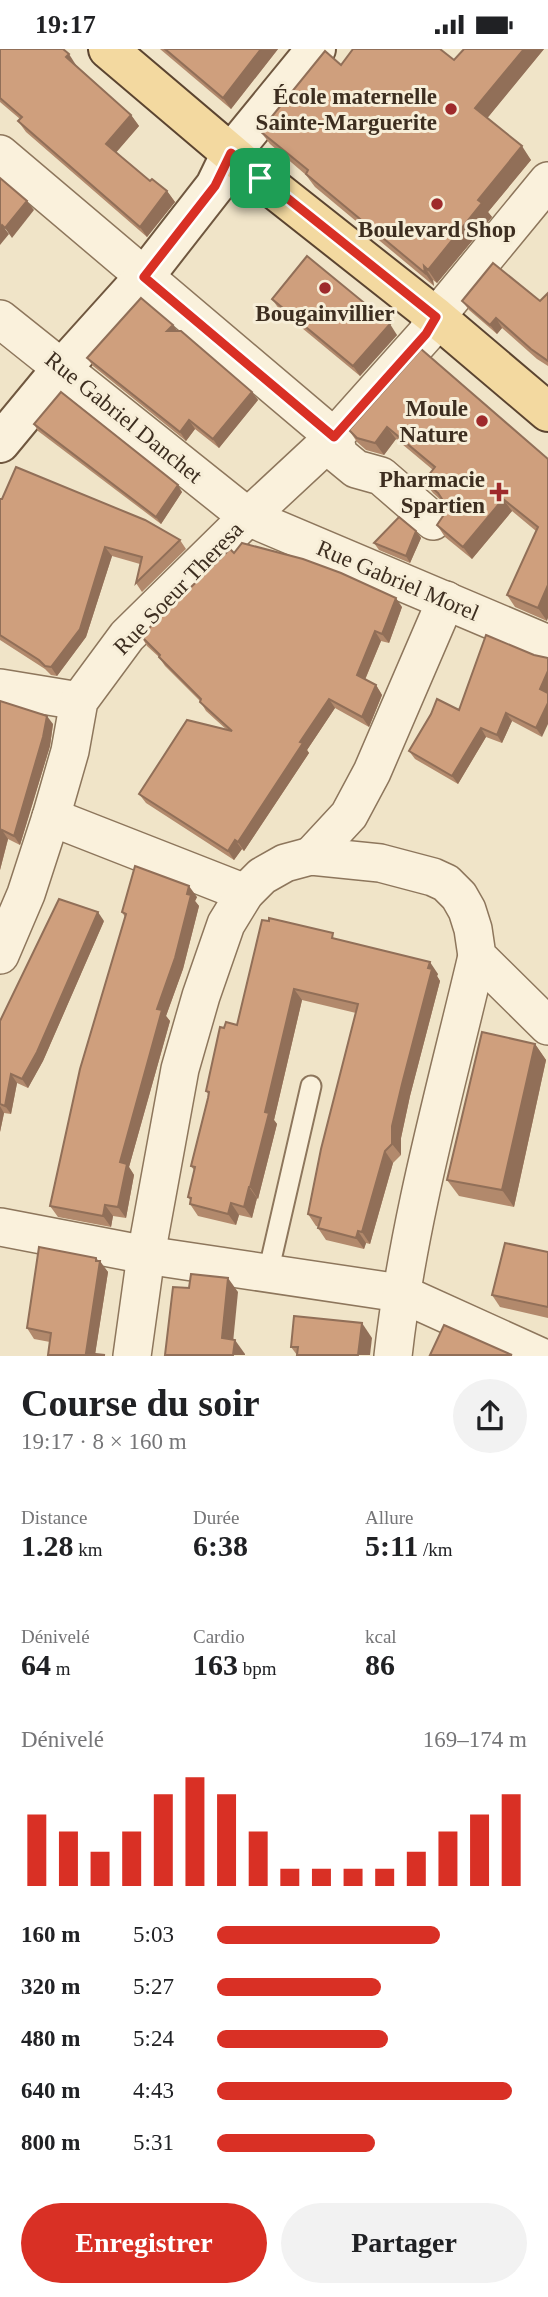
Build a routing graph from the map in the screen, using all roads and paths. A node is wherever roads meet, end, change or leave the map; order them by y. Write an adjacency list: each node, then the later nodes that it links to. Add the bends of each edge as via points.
1 (108, 49): 3 (main road)
2 (316, 49): 3 (street)
3 (231, 153): 6 (street, via 215,186); 7 (main road)
4 (0, 154): 6 (street)
5 (548, 181): 7 (street, Rue Soeur Theresa)
6 (144, 277): 9 (street); 11 (street)
7 (436, 317): 10 (main road); 11 (street, Rue Soeur Theresa)
8 (0, 319): 9 (street, Rue Gabriel Danchet)
9 (62, 368): 12 (street); 13 (street, Rue Gabriel Danchet)
10 (548, 412)
11 (334, 437): 13 (street, Rue Soeur Theresa); 14 (street, via 339,455 356,469 381,477)
12 (0, 443)
13 (248, 517): 15 (street, Rue Gabriel Morel); 18 (street, Rue Soeur Theresa, via 127,636)
14 (433, 521)
15 (446, 600): 16 (street, Rue Gabriel Morel); 19 (street)
16 (548, 644)
17 (0, 688): 18 (street)
18 (79, 701): 20 (street, Rue Soeur Theresa)
19 (349, 815): 21 (street); 22 (street, via 353,833)
20 (51, 817): 23 (street); 24 (street, Rue Soeur Theresa)
21 (311, 856): 22 (street); 23 (street, via 285,863)
22 (380, 863): 25 (street, via 446,883 467,910)
23 (245, 893): 29 (street, via 226,924 180,1069)
24 (0, 955)
25 (477, 956): 26 (street); 31 (street)
26 (548, 1026)
27 (311, 1086): 30 (lane)
28 (0, 1227): 29 (street)
29 (146, 1255): 30 (street); 32 (street)
30 (268, 1273): 31 (street)
31 (400, 1293): 33 (street); 34 (street)
32 (132, 1356)
33 (393, 1356)
34 (539, 1356)

